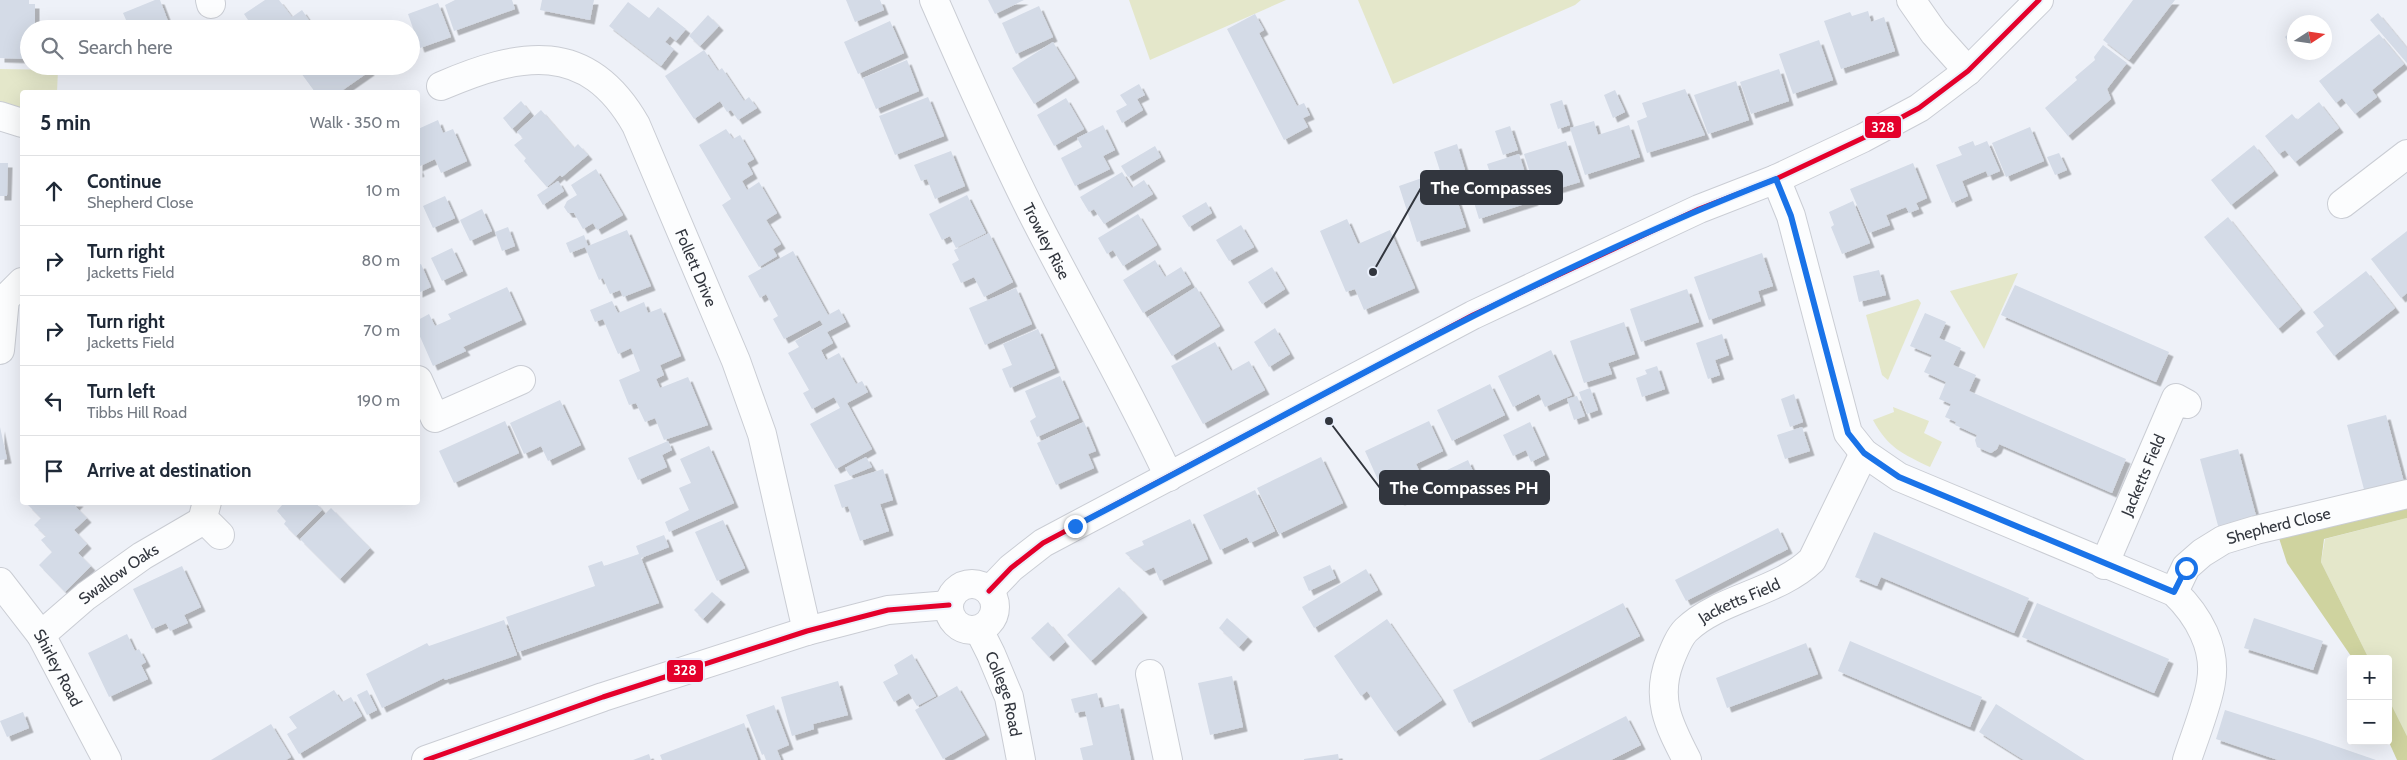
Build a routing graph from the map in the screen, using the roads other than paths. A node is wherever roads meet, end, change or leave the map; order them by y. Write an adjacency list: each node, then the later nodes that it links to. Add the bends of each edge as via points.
1 (934, 0): 17 (street, Trowley Rise, via 1031,212)
2 (1911, 0): 4 (street)
3 (2039, 0): 4 (street)
4 (1968, 70): 9 (street, via 1919,108)
5 (441, 86): 26 (street, Follett Drive, via 475,72 519,60 541,59 565,63 588,72 623,102 636,125 736,361 762,434)
6 (0, 116): 7 (street)
7 (20, 122)
8 (2407, 154): 10 (street)
9 (1776, 179): 16 (street, via 1791,216 1848,433); 17 (street, via 1699,209 1473,314)
10 (2342, 204)
11 (20, 284): 12 (street, via 5,299)
12 (0, 350)
13 (521, 380): 14 (street, via 435,418)
14 (420, 384)
15 (2187, 404): 20 (street, Jacketts Field, via 2176,398)
16 (1864, 453): 20 (street, via 1899,477); 33 (street, Jacketts Field, via 1812,560 1768,588 1704,617 1686,630 1674,648 1664,677 1663,702 1675,738)
17 (1169, 477): 22 (street, via 1043,544 1011,568)
18 (2407, 494): 23 (street, Shepherd Close, via 2223,540 2186,568)
19 (210, 520): 27 (street, Swallow Oaks, via 142,556 86,596)
20 (2104, 565): 23 (street)
21 (0, 582): 27 (street, Shirley Road)
22 (989, 591): 24 (street, via 976,584 961,587 955,591); 25 (street, via 996,606 995,614 986,627)
23 (2174, 592): 34 (street, via 2200,624 2209,650 2211,681)
24 (949, 605): 25 (street, via 957,625 971,631); 26 (street, via 888,610)
25 (979, 630): 31 (street, College Road, via 1009,697)
26 (807, 631): 30 (street, via 603,697)
27 (41, 635): 29 (street, Shirley Road)
28 (1150, 674): 32 (street)
29 (107, 760)
30 (426, 760)
31 (1021, 760)
32 (1168, 760)
33 (1687, 760)
34 (2186, 760)

